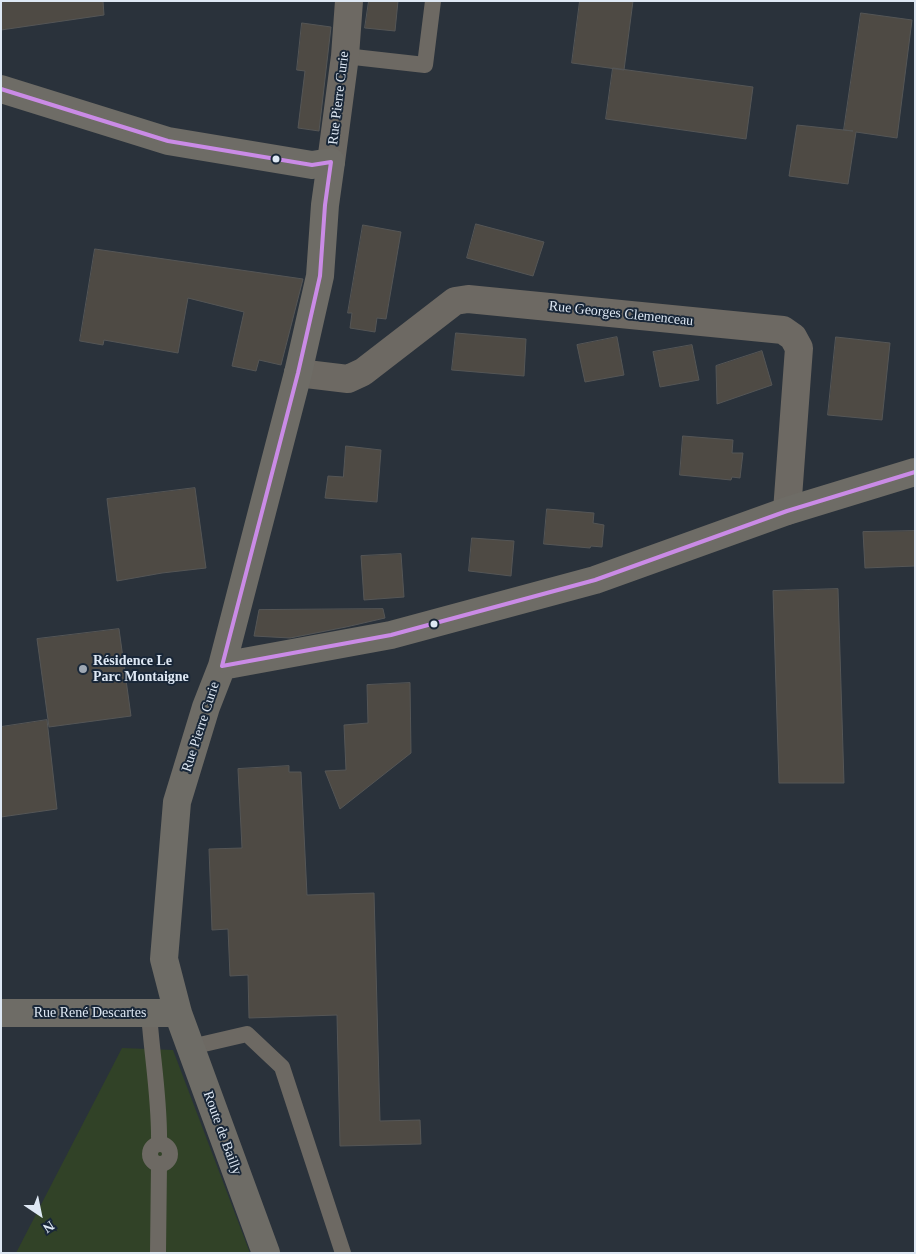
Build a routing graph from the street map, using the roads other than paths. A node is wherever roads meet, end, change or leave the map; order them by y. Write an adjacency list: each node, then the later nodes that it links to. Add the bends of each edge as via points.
1 (349, 1): 3 (street, Rue Pierre Curie)
2 (433, 1): 3 (lane, via 425,65)
3 (345, 56): 5 (street, Rue Pierre Curie)
4 (1, 89): 5 (street, via 168,142 312,166)
5 (331, 162): 6 (street, Rue Pierre Curie, via 320,276)
6 (298, 373): 8 (street, Rue Georges Clemenceau, via 348,379 362,372 455,301 468,299 783,330 793,337 799,348); 9 (street, Rue Pierre Curie)
7 (915, 472): 8 (street)
8 (787, 511): 9 (street, via 594,580 391,635)
9 (222, 666): 12 (street, Rue Pierre Curie, via 177,802 164,959)
10 (1, 1013): 11 (street, Rue René Descartes)
11 (149, 1013): 12 (street, Rue René Descartes); 14 (lane, via 160,1111 160,1144 166,1146 170,1155 159,1164)
12 (178, 1013): 13 (street, Route de Bailly)
13 (191, 1047): 15 (street, Route de Bailly); 16 (lane, via 247,1034 282,1067)
14 (158, 1253)
15 (266, 1253)
16 (343, 1253)

